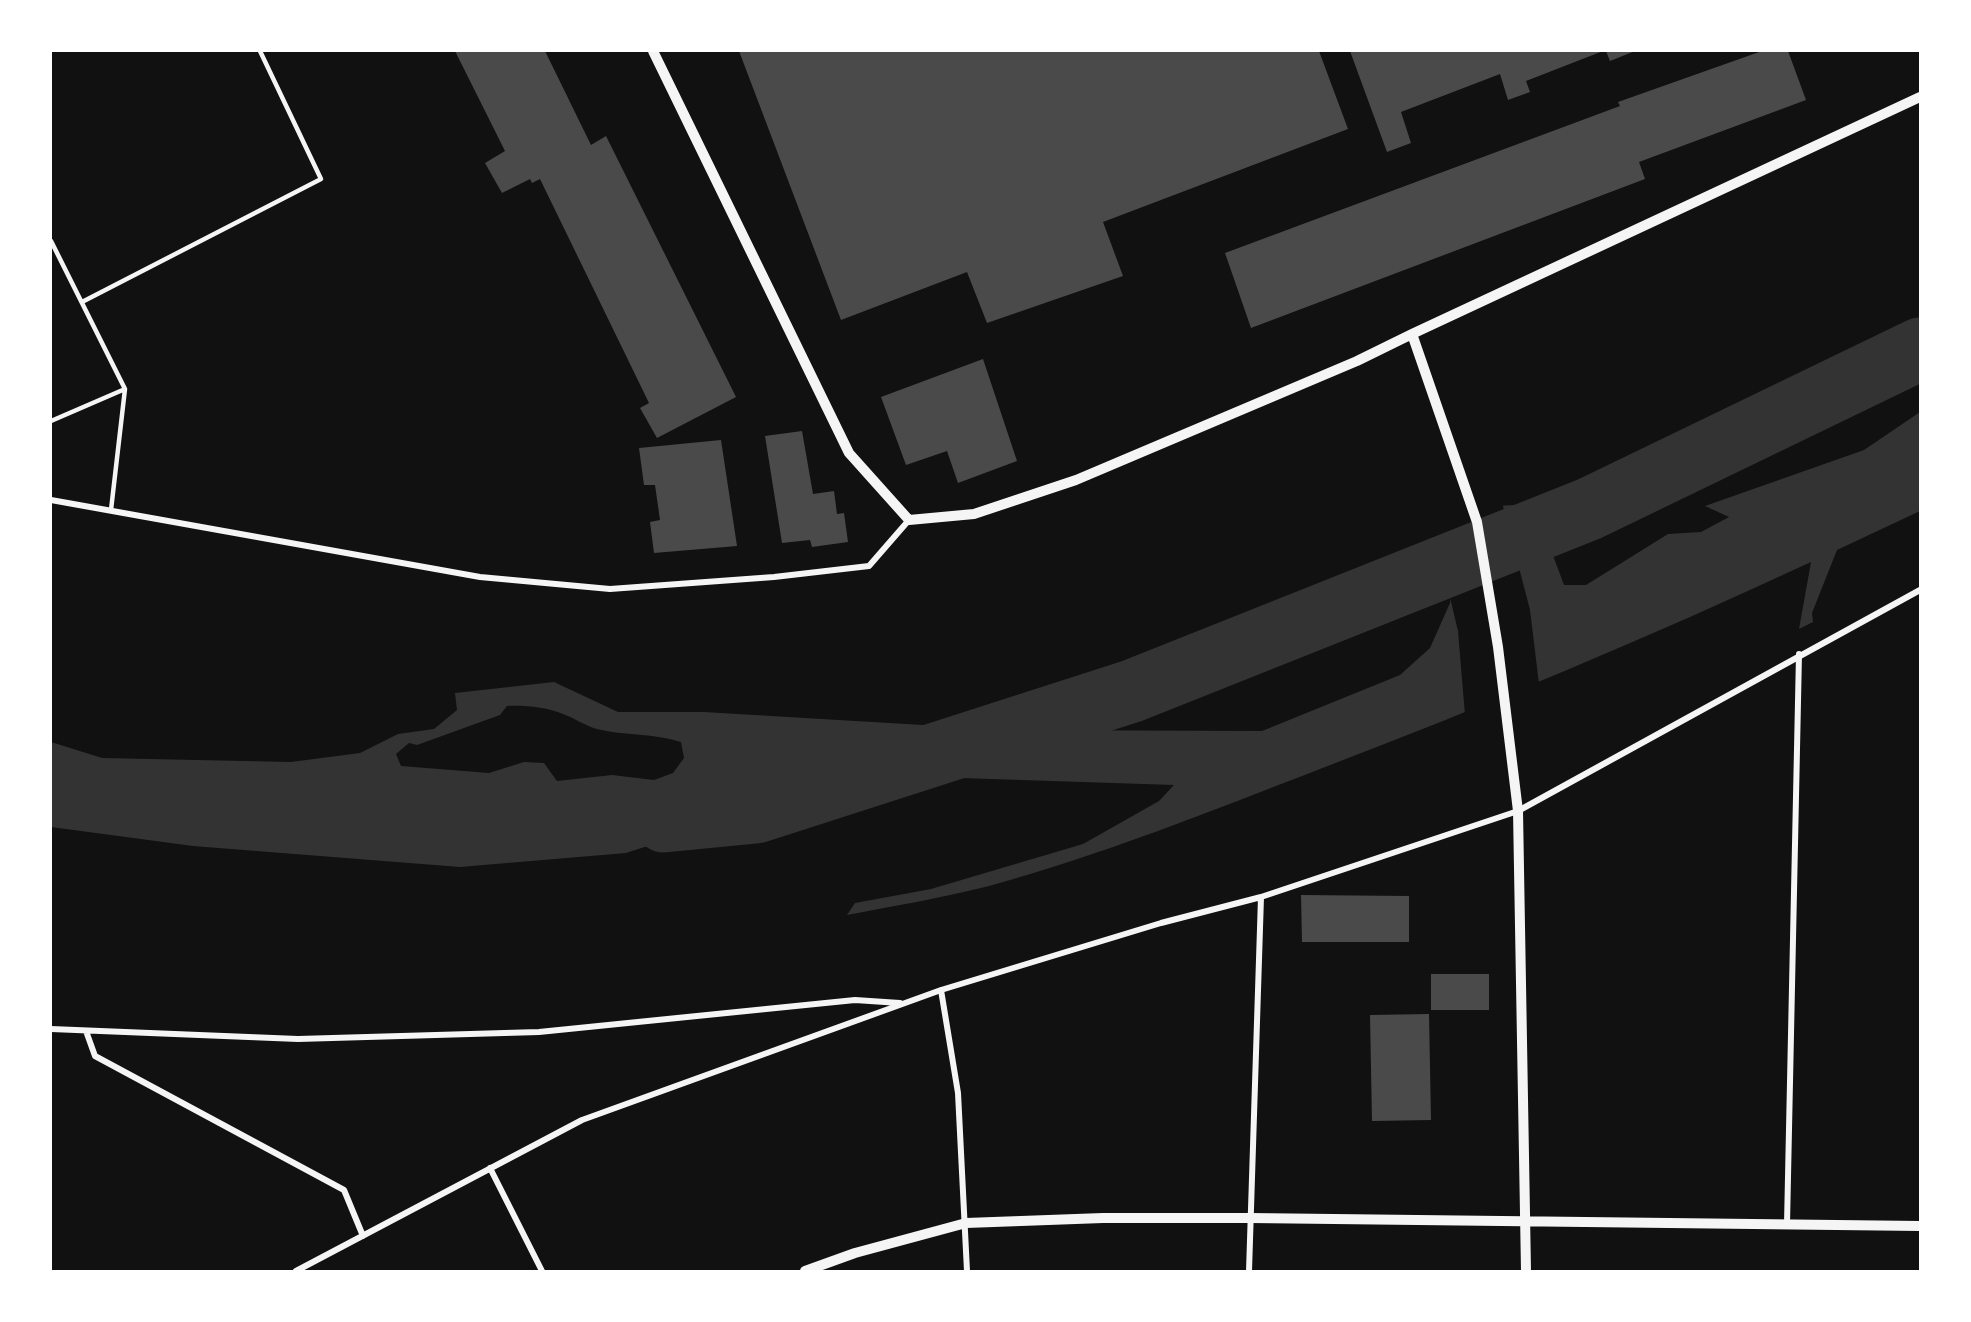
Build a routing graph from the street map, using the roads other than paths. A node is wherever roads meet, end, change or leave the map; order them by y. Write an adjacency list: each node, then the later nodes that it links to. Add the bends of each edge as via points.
1 (260, 51): 5 (lane, via 321,179)
2 (653, 51): 11 (street, via 849,453)
3 (1920, 98): 6 (street)
4 (51, 241): 5 (lane)
5 (82, 302): 7 (lane)
6 (1412, 334): 11 (street, via 1358,361 1076,480 974,514); 14 (street, via 1477,522 1498,647)
7 (125, 388): 8 (lane); 10 (lane)
8 (51, 421)
9 (51, 500): 10 (street)
10 (111, 510): 11 (street, via 480,577 610,589 869,566)
11 (909, 520)
12 (1920, 590): 13 (street)
13 (1800, 654): 14 (street); 24 (street)
14 (1518, 811): 15 (street); 22 (street)
15 (1261, 897): 16 (street); 21 (street)
16 (941, 990): 17 (street); 23 (street, via 958,1093)
17 (904, 1004): 19 (street, via 855,1000 539,1032 298,1039); 20 (street, via 582,1120)
18 (51, 1029): 19 (street)
19 (86, 1031): 26 (street, via 95,1056 344,1190)
20 (490, 1168): 26 (street); 28 (street)
21 (1250, 1218): 22 (street); 23 (street); 31 (street)
22 (1526, 1221): 24 (street); 32 (street)
23 (966, 1223): 29 (street); 30 (street)
24 (1787, 1224): 25 (street)
25 (1920, 1226)
26 (363, 1236): 27 (street)
27 (296, 1271)
28 (542, 1271)
29 (805, 1271)
30 (967, 1271)
31 (1249, 1271)
32 (1526, 1271)

